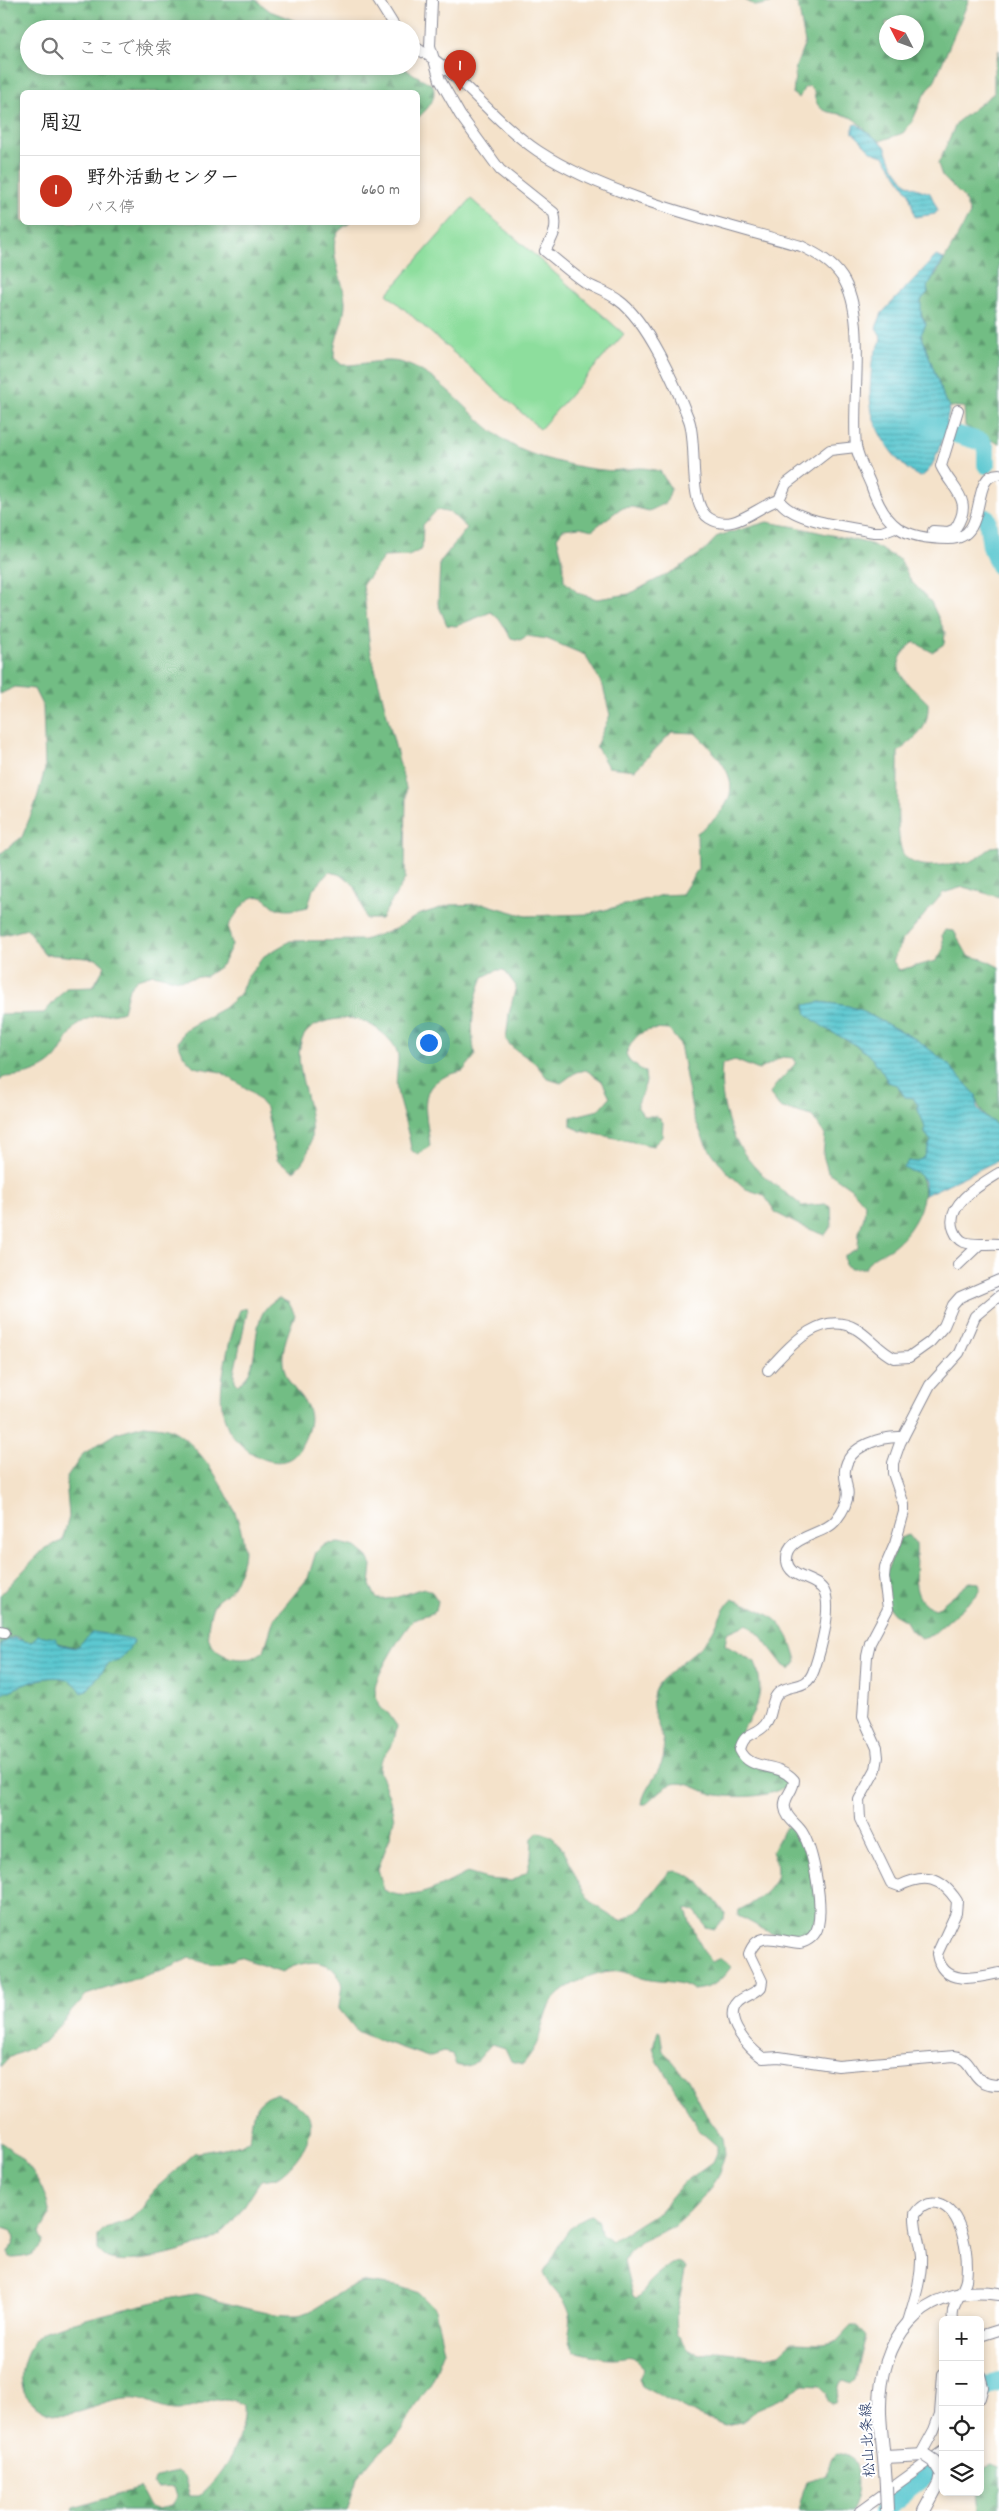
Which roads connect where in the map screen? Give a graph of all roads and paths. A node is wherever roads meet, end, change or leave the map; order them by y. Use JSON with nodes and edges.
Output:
{"nodes":[{"id":1,"x":378,"y":0,"type":"edge"},
{"id":2,"x":432,"y":1,"type":"edge"},
{"id":3,"x":390,"y":20,"type":"edge"},
{"id":4,"x":420,"y":50,"type":"edge"},
{"id":5,"x":434,"y":60,"type":"junction"},
{"id":6,"x":958,"y":410,"type":"dead end"},
{"id":7,"x":856,"y":447,"type":"junction"},
{"id":8,"x":999,"y":474,"type":"edge"},
{"id":9,"x":779,"y":500,"type":"junction"},
{"id":10,"x":896,"y":527,"type":"junction"},
{"id":11,"x":919,"y":536,"type":"junction"},
{"id":12,"x":999,"y":1174,"type":"edge"},
{"id":13,"x":980,"y":1244,"type":"junction"},
{"id":14,"x":999,"y":1244,"type":"edge"},
{"id":15,"x":958,"y":1265,"type":"dead end"},
{"id":16,"x":999,"y":1280,"type":"edge"},
{"id":17,"x":999,"y":1296,"type":"edge"},
{"id":18,"x":768,"y":1370,"type":"dead end"},
{"id":19,"x":903,"y":1437,"type":"junction"},
{"id":20,"x":999,"y":1973,"type":"edge"},
{"id":21,"x":999,"y":2085,"type":"edge"},
{"id":22,"x":960,"y":2293,"type":"junction"},
{"id":23,"x":999,"y":2294,"type":"edge"},
{"id":24,"x":953,"y":2316,"type":"edge"},
{"id":25,"x":908,"y":2322,"type":"junction"},
{"id":26,"x":999,"y":2330,"type":"edge"},
{"id":27,"x":984,"y":2335,"type":"edge"},
{"id":28,"x":941,"y":2406,"type":"edge"},
{"id":29,"x":923,"y":2454,"type":"junction"},
{"id":30,"x":939,"y":2454,"type":"edge"},
{"id":31,"x":885,"y":2457,"type":"junction"},
{"id":32,"x":939,"y":2475,"type":"edge"},
{"id":33,"x":939,"y":2484,"type":"edge"},
{"id":34,"x":860,"y":2511,"type":"edge"},
{"id":35,"x":887,"y":2511,"type":"edge"},
{"id":36,"x":924,"y":2511,"type":"edge"}],
"edges":[{"from":1,"to":3,"type":"street"},
{"from":2,"to":5,"type":"street"},
{"from":4,"to":5,"type":"street"},
{"from":5,"to":7,"type":"street"},
{"from":5,"to":9,"type":"street"},
{"from":6,"to":11,"type":"street"},
{"from":7,"to":9,"type":"street"},
{"from":7,"to":10,"type":"street"},
{"from":8,"to":11,"type":"street"},
{"from":9,"to":10,"type":"street"},
{"from":10,"to":11,"type":"street"},
{"from":12,"to":13,"type":"street"},
{"from":13,"to":14,"type":"street"},
{"from":13,"to":15,"type":"street"},
{"from":16,"to":18,"type":"street"},
{"from":17,"to":19,"type":"street"},
{"from":19,"to":20,"type":"street"},
{"from":19,"to":21,"type":"street"},
{"from":22,"to":23,"type":"main road","name":"松山北条線"},
{"from":22,"to":24,"type":"street"},
{"from":22,"to":25,"type":"main road","name":"松山北条線"},
{"from":22,"to":25,"type":"street"},
{"from":25,"to":31,"type":"main road","name":"松山北条線"},
{"from":26,"to":27,"type":"street"},
{"from":28,"to":29,"type":"street"},
{"from":29,"to":31,"type":"main road"},
{"from":29,"to":32,"type":"main road","bridge":true},
{"from":30,"to":34,"type":"street"},
{"from":31,"to":35,"type":"main road","name":"松山北条線","bridge":true},
{"from":33,"to":36,"type":"main road"}]}
